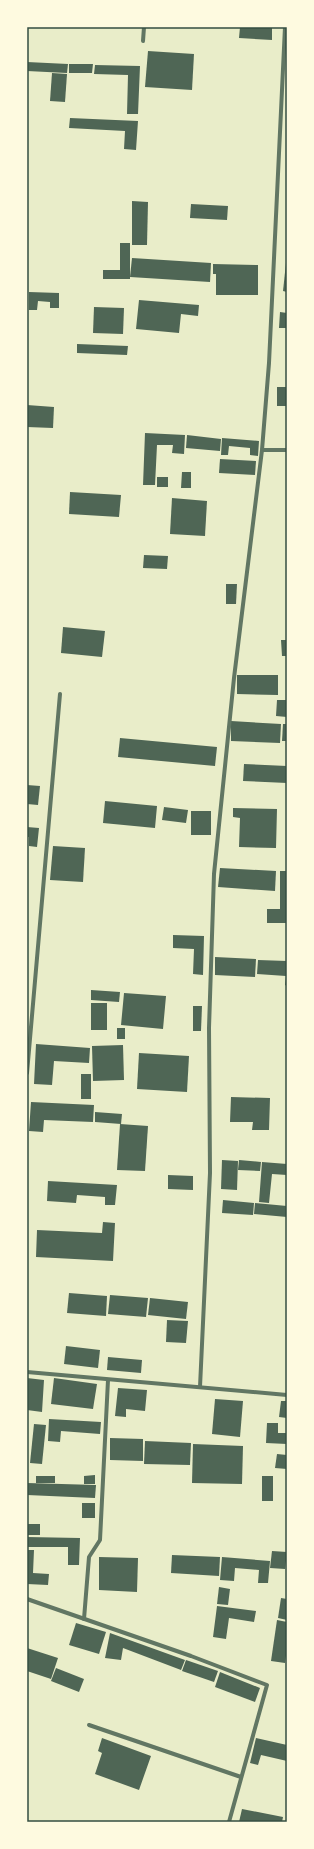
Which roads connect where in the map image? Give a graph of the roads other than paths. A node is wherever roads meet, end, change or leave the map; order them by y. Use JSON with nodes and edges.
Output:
{"nodes":[{"id":1,"x":144,"y":27,"type":"edge"},
{"id":2,"x":285,"y":27,"type":"edge"},
{"id":3,"x":144,"y":41,"type":"dead end"},
{"id":4,"x":262,"y":450,"type":"junction"},
{"id":5,"x":287,"y":450,"type":"edge"},
{"id":6,"x":60,"y":694,"type":"dead end"},
{"id":7,"x":27,"y":1073,"type":"edge"},
{"id":8,"x":27,"y":1372,"type":"edge"},
{"id":9,"x":108,"y":1380,"type":"junction"},
{"id":10,"x":200,"y":1387,"type":"junction"},
{"id":11,"x":287,"y":1395,"type":"edge"},
{"id":12,"x":27,"y":1599,"type":"edge"},
{"id":13,"x":84,"y":1619,"type":"junction"},
{"id":14,"x":89,"y":1725,"type":"dead end"},
{"id":15,"x":241,"y":1777,"type":"junction"},
{"id":16,"x":229,"y":1822,"type":"edge"}],
"edges":[{"from":1,"to":3,"type":"street"},
{"from":2,"to":4,"type":"street"},
{"from":4,"to":5,"type":"street"},
{"from":4,"to":10,"type":"street"},
{"from":6,"to":7,"type":"street"},
{"from":8,"to":9,"type":"street"},
{"from":9,"to":10,"type":"street"},
{"from":9,"to":13,"type":"street"},
{"from":10,"to":11,"type":"street"},
{"from":12,"to":13,"type":"street"},
{"from":13,"to":15,"type":"street"},
{"from":14,"to":15,"type":"street"},
{"from":15,"to":16,"type":"street"}]}
